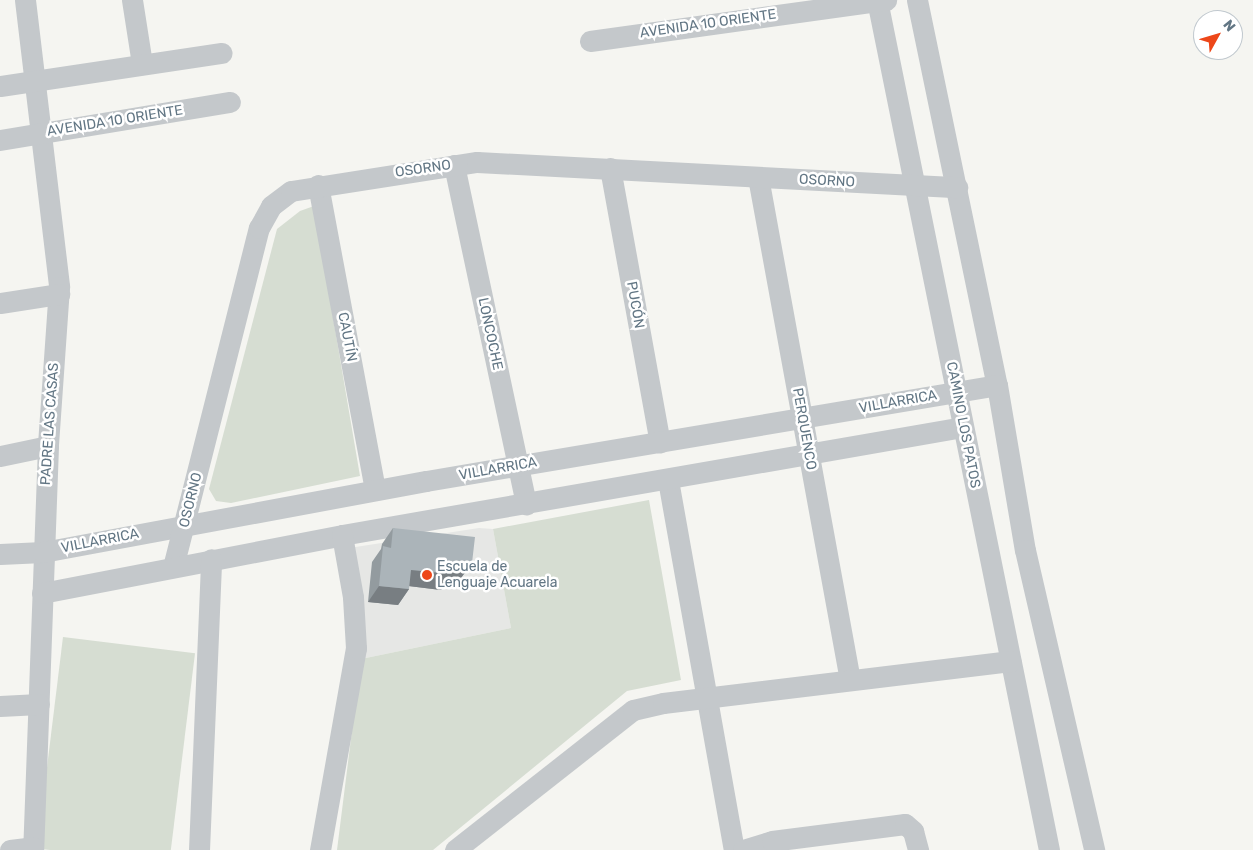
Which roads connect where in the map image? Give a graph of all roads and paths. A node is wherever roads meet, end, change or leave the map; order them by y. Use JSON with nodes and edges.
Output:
{"nodes":[{"id":1,"x":25,"y":0,"type":"edge"},
{"id":2,"x":132,"y":0,"type":"edge"},
{"id":3,"x":880,"y":0,"type":"edge"},
{"id":4,"x":917,"y":0,"type":"edge"},
{"id":5,"x":590,"y":41,"type":"dead end"},
{"id":6,"x":222,"y":53,"type":"dead end"},
{"id":7,"x":142,"y":64,"type":"junction"},
{"id":8,"x":35,"y":81,"type":"junction"},
{"id":9,"x":0,"y":86,"type":"edge"},
{"id":10,"x":230,"y":102,"type":"dead end"},
{"id":11,"x":42,"y":133,"type":"junction"},
{"id":12,"x":0,"y":140,"type":"edge"},
{"id":13,"x":454,"y":165,"type":"junction"},
{"id":14,"x":610,"y":168,"type":"junction"},
{"id":15,"x":758,"y":177,"type":"junction"},
{"id":16,"x":318,"y":184,"type":"junction"},
{"id":17,"x":914,"y":186,"type":"junction"},
{"id":18,"x":956,"y":187,"type":"junction"},
{"id":19,"x":59,"y":294,"type":"junction"},
{"id":20,"x":0,"y":303,"type":"edge"},
{"id":21,"x":997,"y":385,"type":"junction"},
{"id":22,"x":956,"y":392,"type":"junction"},
{"id":23,"x":802,"y":418,"type":"junction"},
{"id":24,"x":963,"y":427,"type":"junction"},
{"id":25,"x":660,"y":442,"type":"junction"},
{"id":26,"x":48,"y":446,"type":"junction"},
{"id":27,"x":809,"y":455,"type":"junction"},
{"id":28,"x":0,"y":456,"type":"edge"},
{"id":29,"x":519,"y":466,"type":"junction"},
{"id":30,"x":668,"y":480,"type":"junction"},
{"id":31,"x":375,"y":490,"type":"junction"},
{"id":32,"x":526,"y":504,"type":"junction"},
{"id":33,"x":185,"y":525,"type":"junction"},
{"id":34,"x":342,"y":535,"type":"junction"},
{"id":35,"x":43,"y":552,"type":"junction"},
{"id":36,"x":0,"y":554,"type":"edge"},
{"id":37,"x":211,"y":559,"type":"junction"},
{"id":38,"x":172,"y":567,"type":"junction"},
{"id":39,"x":42,"y":592,"type":"junction"},
{"id":40,"x":1010,"y":661,"type":"junction"},
{"id":41,"x":850,"y":680,"type":"junction"},
{"id":42,"x":708,"y":697,"type":"junction"},
{"id":43,"x":39,"y":704,"type":"junction"},
{"id":44,"x":0,"y":706,"type":"edge"},
{"id":45,"x":33,"y":849,"type":"edge"},
{"id":46,"x":10,"y":850,"type":"edge"},
{"id":47,"x":199,"y":850,"type":"edge"},
{"id":48,"x":320,"y":850,"type":"edge"},
{"id":49,"x":455,"y":850,"type":"edge"},
{"id":50,"x":734,"y":850,"type":"edge"},
{"id":51,"x":743,"y":850,"type":"edge"},
{"id":52,"x":918,"y":850,"type":"edge"},
{"id":53,"x":1049,"y":850,"type":"edge"},
{"id":54,"x":1094,"y":850,"type":"edge"}],
"edges":[{"from":1,"to":8,"type":"street","name":"PADRE LAS CASAS"},
{"from":2,"to":7,"type":"street"},
{"from":3,"to":5,"type":"street","name":"AVENIDA 10 ORIENTE"},
{"from":3,"to":17,"type":"street","name":"CAMINO LOS PATOS"},
{"from":4,"to":18,"type":"street"},
{"from":6,"to":7,"type":"street"},
{"from":7,"to":8,"type":"street"},
{"from":8,"to":9,"type":"street"},
{"from":8,"to":11,"type":"street","name":"PADRE LAS CASAS"},
{"from":10,"to":11,"type":"street","name":"AVENIDA 10 ORIENTE"},
{"from":11,"to":12,"type":"street","name":"AVENIDA 10 ORIENTE"},
{"from":11,"to":19,"type":"street","name":"PADRE LAS CASAS"},
{"from":13,"to":14,"type":"street","name":"OSORNO"},
{"from":13,"to":16,"type":"street","name":"OSORNO"},
{"from":13,"to":29,"type":"street","name":"LONCOCHE"},
{"from":14,"to":15,"type":"street","name":"OSORNO"},
{"from":14,"to":25,"type":"street","name":"PUCÓN"},
{"from":15,"to":17,"type":"street","name":"OSORNO"},
{"from":15,"to":23,"type":"street","name":"PERQUENCO"},
{"from":16,"to":31,"type":"street","name":"CAUTÍN"},
{"from":16,"to":33,"type":"street","name":"OSORNO"},
{"from":17,"to":18,"type":"street","name":"OSORNO"},
{"from":17,"to":22,"type":"street","name":"CAMINO LOS PATOS"},
{"from":18,"to":21,"type":"street"},
{"from":19,"to":20,"type":"street"},
{"from":19,"to":26,"type":"street","name":"PADRE LAS CASAS"},
{"from":21,"to":22,"type":"street","name":"VILLARRICA"},
{"from":21,"to":54,"type":"street"},
{"from":22,"to":23,"type":"street","name":"VILLARRICA"},
{"from":22,"to":24,"type":"street","name":"CAMINO LOS PATOS"},
{"from":23,"to":25,"type":"street","name":"VILLARRICA"},
{"from":23,"to":27,"type":"street","name":"PERQUENCO"},
{"from":24,"to":27,"type":"street"},
{"from":24,"to":40,"type":"street","name":"CAMINO LOS PATOS"},
{"from":25,"to":29,"type":"street","name":"VILLARRICA"},
{"from":26,"to":28,"type":"street"},
{"from":26,"to":35,"type":"street","name":"PADRE LAS CASAS"},
{"from":27,"to":30,"type":"street"},
{"from":27,"to":41,"type":"street","name":"PERQUENCO"},
{"from":29,"to":31,"type":"street","name":"VILLARRICA"},
{"from":29,"to":32,"type":"street","name":"LONCOCHE"},
{"from":30,"to":32,"type":"street"},
{"from":30,"to":42,"type":"street"},
{"from":31,"to":33,"type":"street","name":"VILLARRICA"},
{"from":32,"to":34,"type":"street"},
{"from":33,"to":35,"type":"street","name":"VILLARRICA"},
{"from":33,"to":38,"type":"street","name":"OSORNO"},
{"from":34,"to":37,"type":"street"},
{"from":34,"to":48,"type":"street"},
{"from":35,"to":36,"type":"street","name":"VILLARRICA"},
{"from":35,"to":39,"type":"street","name":"PADRE LAS CASAS"},
{"from":37,"to":38,"type":"street"},
{"from":37,"to":47,"type":"street"},
{"from":38,"to":39,"type":"street"},
{"from":39,"to":43,"type":"street","name":"PADRE LAS CASAS"},
{"from":40,"to":41,"type":"street"},
{"from":40,"to":53,"type":"street","name":"CAMINO LOS PATOS"},
{"from":41,"to":42,"type":"street"},
{"from":42,"to":49,"type":"street"},
{"from":42,"to":50,"type":"street"},
{"from":43,"to":44,"type":"street"},
{"from":43,"to":45,"type":"street","name":"PADRE LAS CASAS"},
{"from":45,"to":46,"type":"street"},
{"from":51,"to":52,"type":"street"}]}
